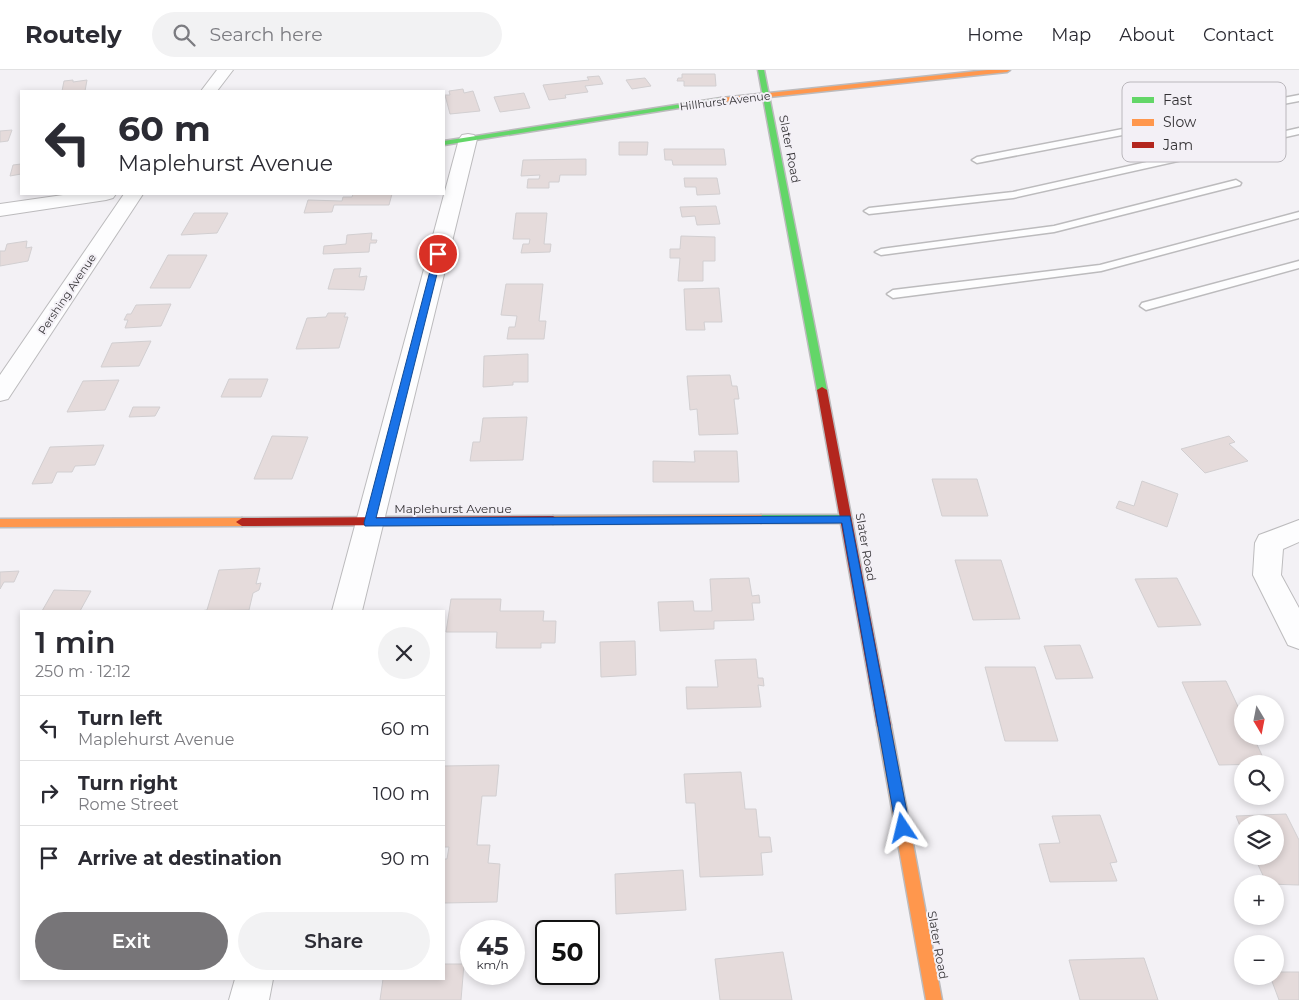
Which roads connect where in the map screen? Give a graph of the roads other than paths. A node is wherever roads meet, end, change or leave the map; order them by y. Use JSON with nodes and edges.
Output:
{"nodes":[{"id":1,"x":225,"y":70,"type":"edge"},
{"id":2,"x":761,"y":70,"type":"edge"},
{"id":3,"x":1007,"y":70,"type":"edge"},
{"id":4,"x":210,"y":90,"type":"edge"},
{"id":5,"x":766,"y":96,"type":"junction"},
{"id":6,"x":1299,"y":98,"type":"edge"},
{"id":7,"x":1286,"y":101,"type":"edge"},
{"id":8,"x":1299,"y":131,"type":"edge"},
{"id":9,"x":1122,"y":132,"type":"edge"},
{"id":10,"x":1286,"y":134,"type":"edge"},
{"id":11,"x":468,"y":139,"type":"junction"},
{"id":12,"x":445,"y":143,"type":"edge"},
{"id":13,"x":977,"y":160,"type":"dead end"},
{"id":14,"x":1160,"y":162,"type":"edge"},
{"id":15,"x":1236,"y":183,"type":"dead end"},
{"id":16,"x":99,"y":195,"type":"edge"},
{"id":17,"x":132,"y":195,"type":"edge"},
{"id":18,"x":0,"y":210,"type":"edge"},
{"id":19,"x":869,"y":211,"type":"dead end"},
{"id":20,"x":1299,"y":215,"type":"edge"},
{"id":21,"x":881,"y":252,"type":"dead end"},
{"id":22,"x":1299,"y":264,"type":"edge"},
{"id":23,"x":894,"y":294,"type":"dead end"},
{"id":24,"x":1146,"y":306,"type":"dead end"},
{"id":25,"x":0,"y":393,"type":"edge"},
{"id":26,"x":846,"y":518,"type":"junction"},
{"id":27,"x":0,"y":523,"type":"edge"},
{"id":28,"x":369,"y":523,"type":"junction"},
{"id":29,"x":1299,"y":530,"type":"edge"},
{"id":30,"x":347,"y":610,"type":"edge"},
{"id":31,"x":1299,"y":636,"type":"edge"},
{"id":32,"x":254,"y":980,"type":"edge"},
{"id":33,"x":249,"y":1000,"type":"edge"},
{"id":34,"x":934,"y":1000,"type":"edge"}],
"edges":[{"from":1,"to":4,"type":"street"},
{"from":2,"to":5,"type":"street","name":"Slater Road"},
{"from":3,"to":5,"type":"street","name":"Hillhurst Avenue"},
{"from":5,"to":11,"type":"street","name":"Hillhurst Avenue"},
{"from":5,"to":26,"type":"street","name":"Slater Road"},
{"from":6,"to":7,"type":"lane"},
{"from":8,"to":10,"type":"lane"},
{"from":9,"to":13,"type":"lane"},
{"from":11,"to":12,"type":"street","name":"Hillhurst Avenue"},
{"from":11,"to":28,"type":"street"},
{"from":14,"to":19,"type":"lane"},
{"from":15,"to":21,"type":"lane"},
{"from":16,"to":18,"type":"street"},
{"from":17,"to":25,"type":"street","name":"Pershing Avenue"},
{"from":20,"to":23,"type":"lane"},
{"from":22,"to":24,"type":"lane"},
{"from":26,"to":28,"type":"street","name":"Maplehurst Avenue"},
{"from":26,"to":34,"type":"street","name":"Slater Road"},
{"from":27,"to":28,"type":"street","name":"Maplehurst Avenue"},
{"from":28,"to":30,"type":"street"},
{"from":29,"to":31,"type":"street"},
{"from":32,"to":33,"type":"street"}]}
